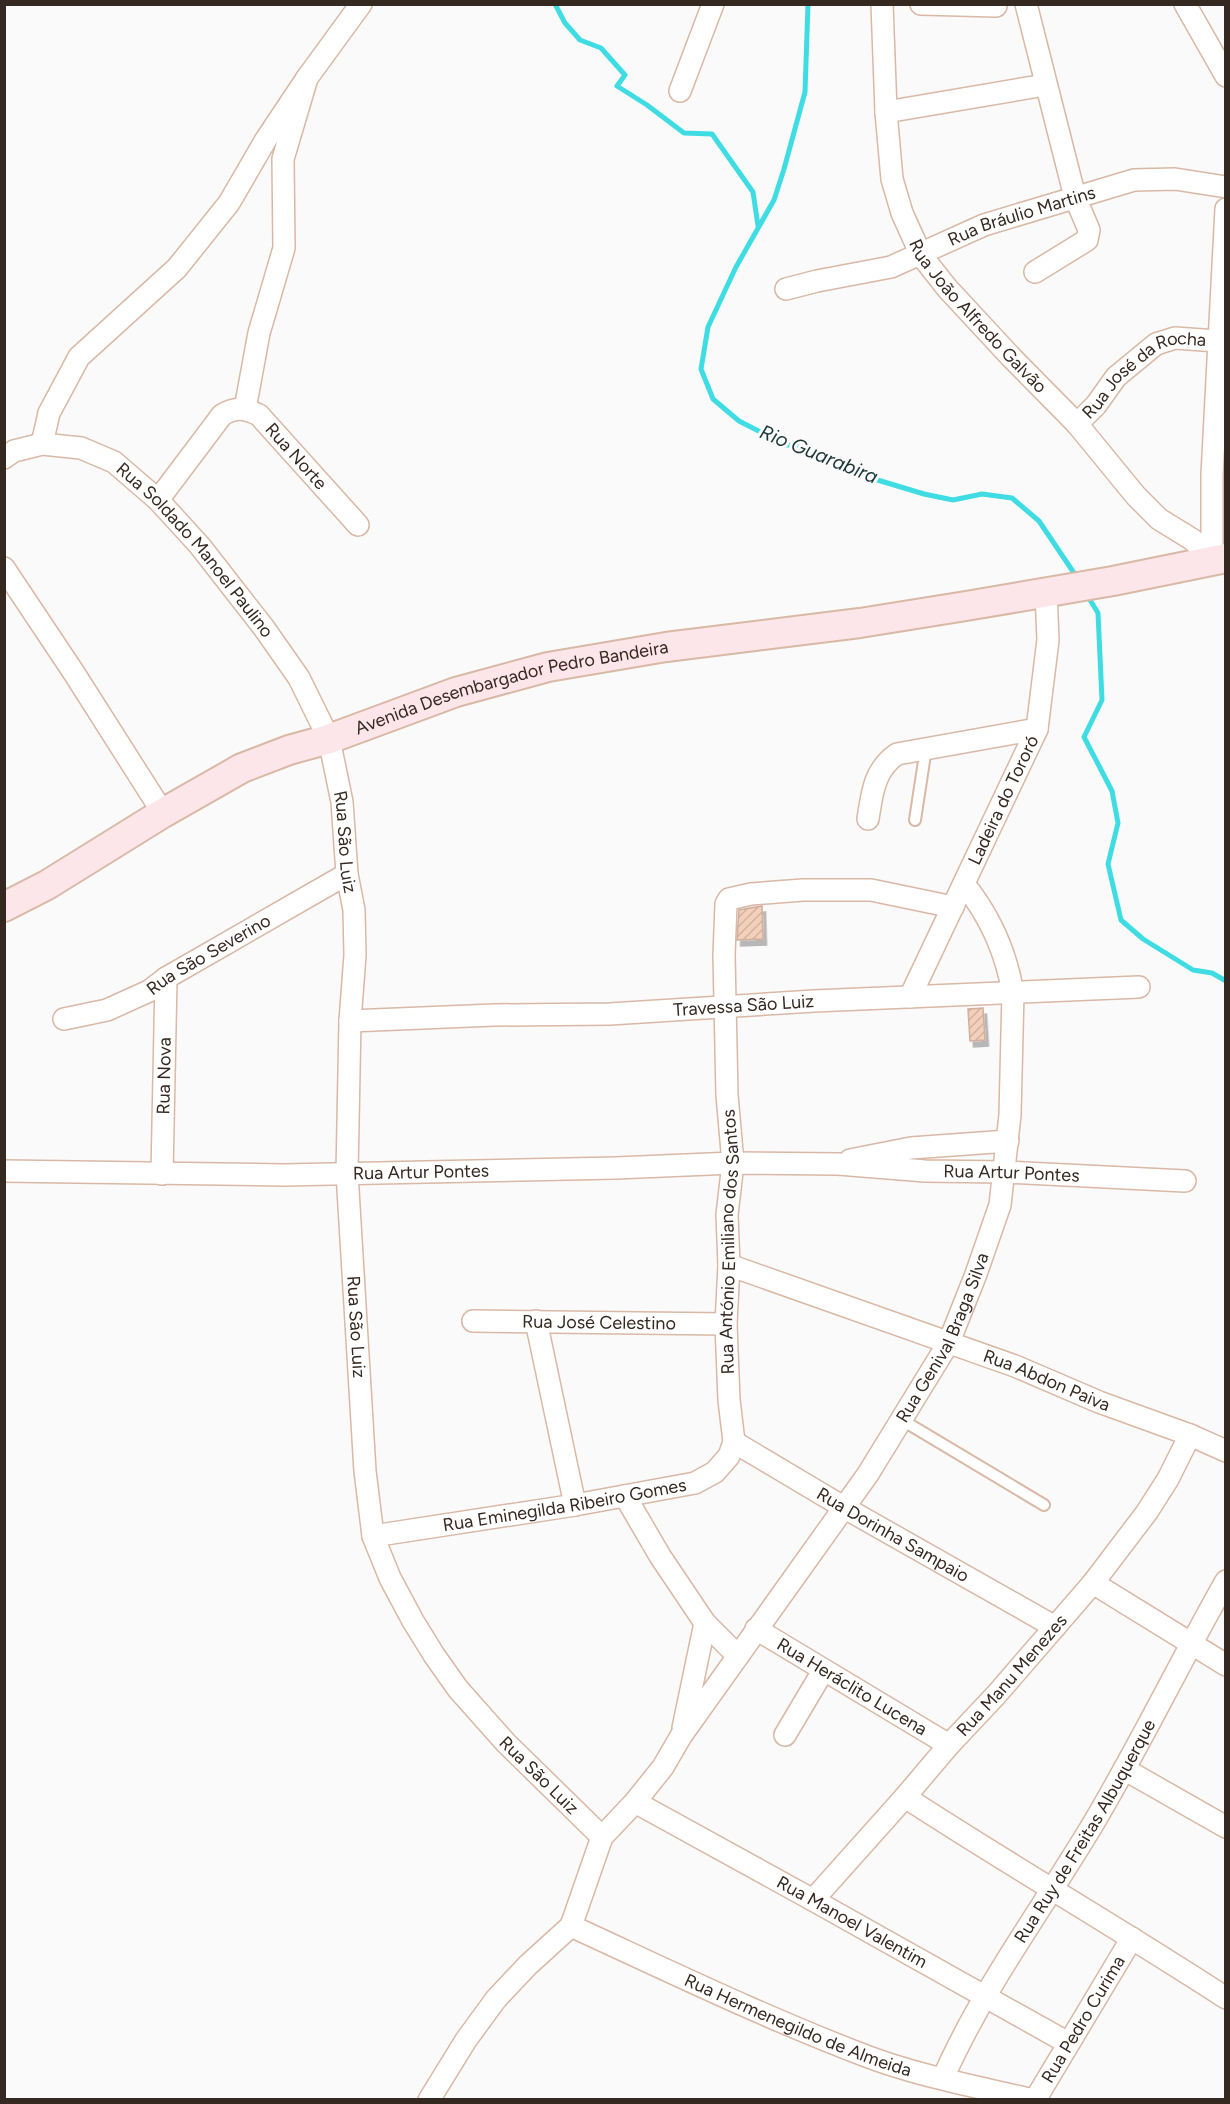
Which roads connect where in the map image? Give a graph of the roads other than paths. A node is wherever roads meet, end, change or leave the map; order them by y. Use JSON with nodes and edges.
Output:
{"nodes":[{"id":1,"x":361,"y":4,"type":"edge"},
{"id":2,"x":713,"y":4,"type":"edge"},
{"id":3,"x":882,"y":4,"type":"edge"},
{"id":4,"x":921,"y":4,"type":"edge"},
{"id":5,"x":1026,"y":4,"type":"edge"},
{"id":6,"x":1185,"y":4,"type":"edge"},
{"id":7,"x":996,"y":6,"type":"edge"},
{"id":8,"x":1226,"y":76,"type":"edge"},
{"id":9,"x":307,"y":78,"type":"junction"},
{"id":10,"x":1045,"y":85,"type":"junction"},
{"id":11,"x":680,"y":91,"type":"dead end"},
{"id":12,"x":886,"y":112,"type":"junction"},
{"id":13,"x":1226,"y":187,"type":"edge"},
{"id":14,"x":1075,"y":197,"type":"junction"},
{"id":15,"x":1226,"y":209,"type":"edge"},
{"id":16,"x":921,"y":255,"type":"junction"},
{"id":17,"x":1035,"y":272,"type":"dead end"},
{"id":18,"x":786,"y":289,"type":"dead end"},
{"id":19,"x":1217,"y":341,"type":"junction"},
{"id":20,"x":1221,"y":373,"type":"edge"},
{"id":21,"x":245,"y":408,"type":"junction"},
{"id":22,"x":1077,"y":424,"type":"junction"},
{"id":23,"x":42,"y":444,"type":"junction"},
{"id":24,"x":4,"y":458,"type":"edge"},
{"id":25,"x":158,"y":500,"type":"junction"},
{"id":26,"x":358,"y":525,"type":"dead end"},
{"id":27,"x":1219,"y":559,"type":"edge"},
{"id":28,"x":4,"y":568,"type":"edge"},
{"id":29,"x":1052,"y":591,"type":"junction"},
{"id":30,"x":1037,"y":729,"type":"junction"},
{"id":31,"x":329,"y":739,"type":"junction"},
{"id":32,"x":926,"y":748,"type":"junction"},
{"id":33,"x":163,"y":813,"type":"junction"},
{"id":34,"x":868,"y":819,"type":"dead end"},
{"id":35,"x":915,"y":820,"type":"dead end"},
{"id":36,"x":347,"y":874,"type":"junction"},
{"id":37,"x":964,"y":884,"type":"junction"},
{"id":38,"x":4,"y":907,"type":"edge"},
{"id":39,"x":953,"y":907,"type":"junction"},
{"id":40,"x":166,"y":978,"type":"junction"},
{"id":41,"x":1139,"y":987,"type":"dead end"},
{"id":42,"x":1013,"y":993,"type":"junction"},
{"id":43,"x":910,"y":997,"type":"junction"},
{"id":44,"x":725,"y":1007,"type":"junction"},
{"id":45,"x":64,"y":1018,"type":"dead end"},
{"id":46,"x":350,"y":1021,"type":"junction"},
{"id":47,"x":1008,"y":1141,"type":"junction"},
{"id":48,"x":733,"y":1162,"type":"junction"},
{"id":49,"x":838,"y":1164,"type":"junction"},
{"id":50,"x":4,"y":1171,"type":"edge"},
{"id":51,"x":1004,"y":1172,"type":"junction"},
{"id":52,"x":347,"y":1173,"type":"junction"},
{"id":53,"x":162,"y":1174,"type":"junction"},
{"id":54,"x":1185,"y":1181,"type":"dead end"},
{"id":55,"x":729,"y":1265,"type":"junction"},
{"id":56,"x":473,"y":1321,"type":"dead end"},
{"id":57,"x":537,"y":1321,"type":"junction"},
{"id":58,"x":726,"y":1324,"type":"junction"},
{"id":59,"x":949,"y":1342,"type":"junction"},
{"id":60,"x":902,"y":1420,"type":"junction"},
{"id":61,"x":1190,"y":1436,"type":"junction"},
{"id":62,"x":734,"y":1442,"type":"junction"},
{"id":63,"x":1226,"y":1451,"type":"edge"},
{"id":64,"x":625,"y":1496,"type":"junction"},
{"id":65,"x":575,"y":1505,"type":"junction"},
{"id":66,"x":1044,"y":1505,"type":"dead end"},
{"id":67,"x":845,"y":1508,"type":"junction"},
{"id":68,"x":373,"y":1536,"type":"junction"},
{"id":69,"x":1226,"y":1581,"type":"edge"},
{"id":70,"x":1093,"y":1583,"type":"junction"},
{"id":71,"x":705,"y":1623,"type":"junction"},
{"id":72,"x":1055,"y":1627,"type":"junction"},
{"id":73,"x":756,"y":1629,"type":"junction"},
{"id":74,"x":1192,"y":1644,"type":"junction"},
{"id":75,"x":738,"y":1656,"type":"junction"},
{"id":76,"x":1226,"y":1665,"type":"edge"},
{"id":77,"x":823,"y":1671,"type":"junction"},
{"id":78,"x":785,"y":1735,"type":"dead end"},
{"id":79,"x":681,"y":1736,"type":"junction"},
{"id":80,"x":948,"y":1745,"type":"junction"},
{"id":81,"x":1124,"y":1769,"type":"junction"},
{"id":82,"x":905,"y":1797,"type":"junction"},
{"id":83,"x":635,"y":1802,"type":"junction"},
{"id":84,"x":1226,"y":1827,"type":"edge"},
{"id":85,"x":602,"y":1837,"type":"junction"},
{"id":86,"x":1052,"y":1889,"type":"junction"},
{"id":87,"x":813,"y":1900,"type":"junction"},
{"id":88,"x":571,"y":1926,"type":"junction"},
{"id":89,"x":1131,"y":1938,"type":"junction"},
{"id":90,"x":984,"y":1996,"type":"junction"},
{"id":91,"x":1226,"y":1998,"type":"edge"},
{"id":92,"x":1068,"y":2043,"type":"junction"},
{"id":93,"x":943,"y":2078,"type":"junction"},
{"id":94,"x":429,"y":2100,"type":"edge"},
{"id":95,"x":1034,"y":2100,"type":"edge"}],
"edges":[{"from":1,"to":9,"type":"street"},
{"from":2,"to":11,"type":"street"},
{"from":3,"to":12,"type":"street","name":"Rua João Alfredo Galvão"},
{"from":4,"to":7,"type":"street"},
{"from":5,"to":10,"type":"street"},
{"from":6,"to":8,"type":"street"},
{"from":9,"to":21,"type":"street"},
{"from":9,"to":23,"type":"street"},
{"from":10,"to":12,"type":"street"},
{"from":10,"to":14,"type":"street"},
{"from":12,"to":16,"type":"street","name":"Rua João Alfredo Galvão"},
{"from":13,"to":14,"type":"street","name":"Rua Bráulio Martins"},
{"from":14,"to":16,"type":"street","name":"Rua Bráulio Martins"},
{"from":14,"to":17,"type":"street"},
{"from":15,"to":19,"type":"street"},
{"from":16,"to":18,"type":"street","name":"Rua Bráulio Martins"},
{"from":16,"to":22,"type":"street","name":"Rua João Alfredo Galvão"},
{"from":19,"to":20,"type":"street"},
{"from":19,"to":22,"type":"street","name":"Rua José da Rocha"},
{"from":20,"to":27,"type":"street"},
{"from":21,"to":25,"type":"street"},
{"from":21,"to":26,"type":"street","name":"Rua Norte"},
{"from":22,"to":27,"type":"street","name":"Rua João Alfredo Galvão"},
{"from":23,"to":24,"type":"street","name":"Rua Soldado Manoel Paulino"},
{"from":23,"to":25,"type":"street","name":"Rua Soldado Manoel Paulino"},
{"from":25,"to":31,"type":"street","name":"Rua Soldado Manoel Paulino"},
{"from":27,"to":29,"type":"main road","name":"Avenida Desembargador Pedro Bandeira"},
{"from":28,"to":33,"type":"street"},
{"from":29,"to":30,"type":"street","name":"Ladeira do Tororó"},
{"from":29,"to":31,"type":"main road","name":"Avenida Desembargador Pedro Bandeira"},
{"from":30,"to":32,"type":"street"},
{"from":30,"to":37,"type":"street","name":"Ladeira do Tororó"},
{"from":31,"to":33,"type":"main road","name":"Avenida Desembargador Pedro Bandeira"},
{"from":31,"to":36,"type":"street","name":"Rua São Luiz"},
{"from":32,"to":34,"type":"street"},
{"from":32,"to":35,"type":"lane"},
{"from":33,"to":38,"type":"main road","name":"Avenida Desembargador Pedro Bandeira"},
{"from":36,"to":40,"type":"street","name":"Rua São Severino"},
{"from":36,"to":46,"type":"street","name":"Rua São Luiz"},
{"from":37,"to":39,"type":"street","name":"Ladeira do Tororó"},
{"from":37,"to":42,"type":"street","name":"Rua Genival Braga Silva"},
{"from":39,"to":43,"type":"street","name":"Ladeira do Tororó"},
{"from":39,"to":44,"type":"street","name":"Rua António Emiliano dos Santos"},
{"from":40,"to":45,"type":"street","name":"Rua São Severino"},
{"from":40,"to":53,"type":"street","name":"Rua Nova"},
{"from":41,"to":42,"type":"street","name":"Travessa São Luiz"},
{"from":42,"to":43,"type":"street","name":"Travessa São Luiz"},
{"from":42,"to":47,"type":"street","name":"Rua Genival Braga Silva"},
{"from":43,"to":44,"type":"street","name":"Travessa São Luiz"},
{"from":44,"to":46,"type":"street","name":"Travessa São Luiz"},
{"from":44,"to":48,"type":"street","name":"Rua António Emiliano dos Santos"},
{"from":46,"to":52,"type":"street","name":"Rua São Luiz"},
{"from":47,"to":49,"type":"street","name":"Rua Artur Pontes"},
{"from":47,"to":51,"type":"street","name":"Rua Genival Braga Silva"},
{"from":48,"to":49,"type":"street","name":"Rua Artur Pontes"},
{"from":48,"to":52,"type":"street","name":"Rua Artur Pontes"},
{"from":48,"to":55,"type":"street","name":"Rua António Emiliano dos Santos"},
{"from":49,"to":51,"type":"street","name":"Rua Artur Pontes"},
{"from":50,"to":53,"type":"street","name":"Rua Artur Pontes"},
{"from":51,"to":54,"type":"street","name":"Rua Artur Pontes"},
{"from":51,"to":59,"type":"street","name":"Rua Genival Braga Silva"},
{"from":52,"to":53,"type":"street","name":"Rua Artur Pontes"},
{"from":52,"to":68,"type":"street","name":"Rua São Luiz"},
{"from":55,"to":58,"type":"street","name":"Rua António Emiliano dos Santos"},
{"from":55,"to":59,"type":"street","name":"Rua Abdon Paiva"},
{"from":56,"to":57,"type":"street","name":"Rua José Celestino"},
{"from":57,"to":58,"type":"street","name":"Rua José Celestino"},
{"from":57,"to":65,"type":"street"},
{"from":58,"to":62,"type":"street","name":"Rua António Emiliano dos Santos"},
{"from":59,"to":60,"type":"street","name":"Rua Genival Braga Silva"},
{"from":59,"to":61,"type":"street","name":"Rua Abdon Paiva"},
{"from":60,"to":66,"type":"lane"},
{"from":60,"to":67,"type":"street","name":"Rua Genival Braga Silva"},
{"from":61,"to":63,"type":"street","name":"Rua Abdon Paiva"},
{"from":61,"to":70,"type":"street","name":"Rua Manu Menezes"},
{"from":62,"to":64,"type":"street","name":"Rua Eminegilda Ribeiro Gomes"},
{"from":62,"to":67,"type":"street","name":"Rua Dorinha Sampaio"},
{"from":64,"to":65,"type":"street","name":"Rua Eminegilda Ribeiro Gomes"},
{"from":64,"to":71,"type":"street"},
{"from":65,"to":68,"type":"street","name":"Rua Eminegilda Ribeiro Gomes"},
{"from":67,"to":72,"type":"street","name":"Rua Dorinha Sampaio"},
{"from":67,"to":73,"type":"street","name":"Rua Genival Braga Silva"},
{"from":68,"to":85,"type":"street","name":"Rua São Luiz"},
{"from":69,"to":74,"type":"street","name":"Rua Ruy de Freitas Albuquerque"},
{"from":70,"to":72,"type":"street","name":"Rua Manu Menezes"},
{"from":70,"to":74,"type":"street"},
{"from":71,"to":75,"type":"street"},
{"from":71,"to":79,"type":"street","name":"Rua Genival Braga Silva"},
{"from":72,"to":80,"type":"street","name":"Rua Manu Menezes"},
{"from":73,"to":75,"type":"street","name":"Rua Genival Braga Silva"},
{"from":73,"to":77,"type":"street","name":"Rua Heráclito Lucena"},
{"from":74,"to":76,"type":"street"},
{"from":74,"to":81,"type":"street","name":"Rua Ruy de Freitas Albuquerque"},
{"from":75,"to":79,"type":"street","name":"Rua Genival Braga Silva"},
{"from":77,"to":78,"type":"street"},
{"from":77,"to":80,"type":"street","name":"Rua Heráclito Lucena"},
{"from":79,"to":83,"type":"street","name":"Rua Genival Braga Silva"},
{"from":80,"to":82,"type":"street","name":"Rua Manu Menezes"},
{"from":81,"to":84,"type":"street"},
{"from":81,"to":86,"type":"street","name":"Rua Ruy de Freitas Albuquerque"},
{"from":82,"to":86,"type":"street"},
{"from":82,"to":87,"type":"street","name":"Rua Manu Menezes"},
{"from":83,"to":85,"type":"street","name":"Rua Genival Braga Silva"},
{"from":83,"to":87,"type":"street","name":"Rua Manoel Valentim"},
{"from":85,"to":88,"type":"street","name":"Rua Genival Braga Silva"},
{"from":86,"to":89,"type":"street"},
{"from":86,"to":90,"type":"street","name":"Rua Ruy de Freitas Albuquerque"},
{"from":87,"to":90,"type":"street","name":"Rua Manoel Valentim"},
{"from":88,"to":93,"type":"street","name":"Rua Hermenegildo de Almeida"},
{"from":88,"to":94,"type":"street"},
{"from":89,"to":91,"type":"street"},
{"from":89,"to":92,"type":"street","name":"Rua Pedro Curima"},
{"from":90,"to":92,"type":"street","name":"Rua Manoel Valentim"},
{"from":90,"to":93,"type":"street","name":"Rua Ruy de Freitas Albuquerque"},
{"from":92,"to":95,"type":"street","name":"Rua Pedro Curima"},
{"from":93,"to":95,"type":"street","name":"Rua Hermenegildo de Almeida"}]}
